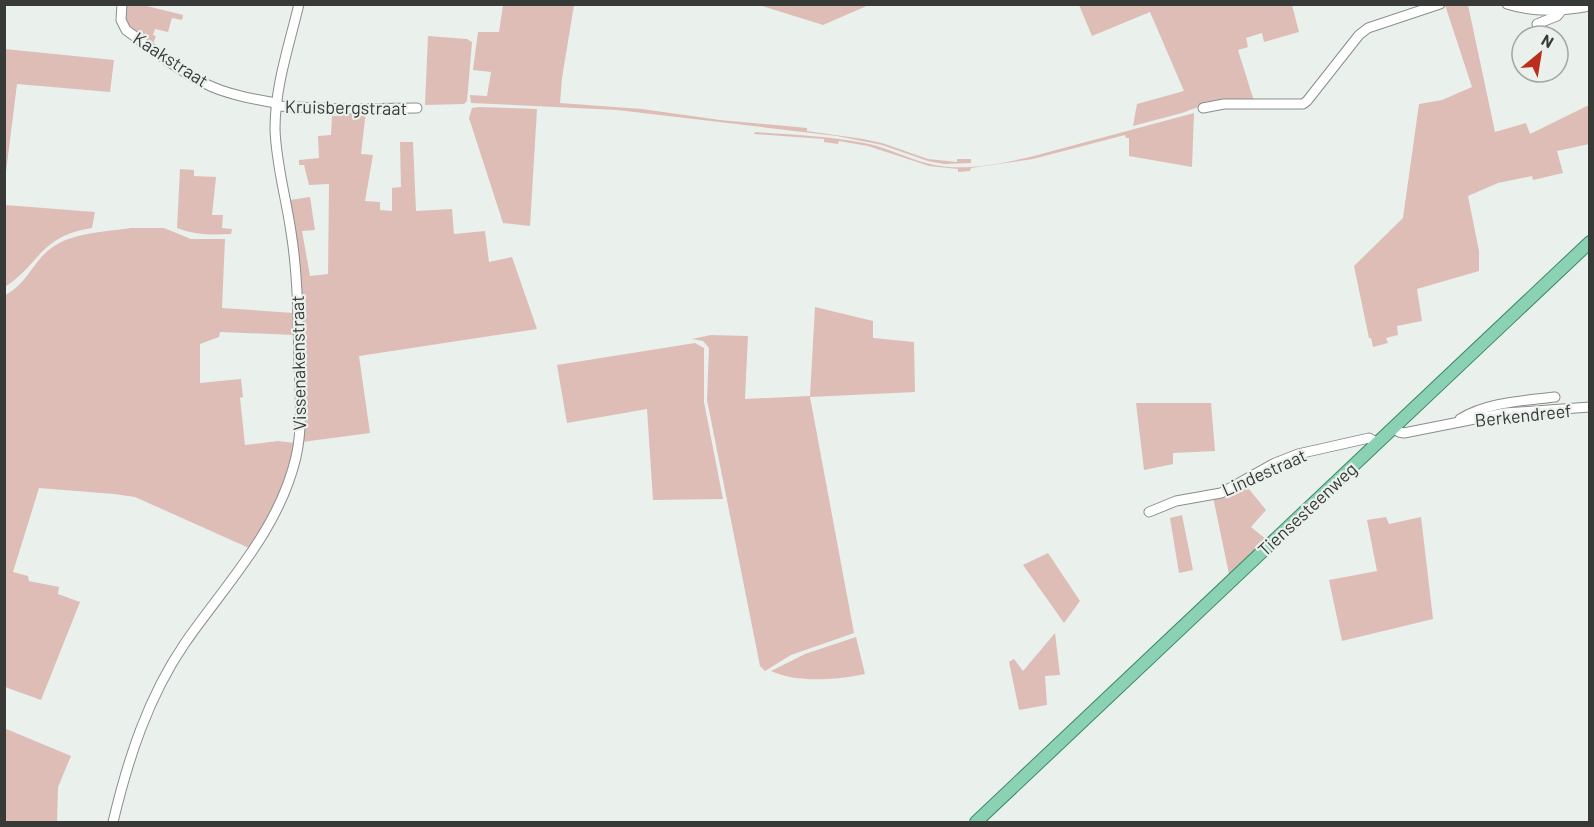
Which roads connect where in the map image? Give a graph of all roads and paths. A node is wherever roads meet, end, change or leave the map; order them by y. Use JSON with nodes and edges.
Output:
{"nodes":[{"id":1,"x":122,"y":4,"type":"edge"},
{"id":2,"x":299,"y":4,"type":"edge"},
{"id":3,"x":1440,"y":4,"type":"edge"},
{"id":4,"x":1507,"y":4,"type":"edge"},
{"id":5,"x":1590,"y":6,"type":"edge"},
{"id":6,"x":1562,"y":10,"type":"junction"},
{"id":7,"x":1537,"y":24,"type":"dead end"},
{"id":8,"x":276,"y":104,"type":"junction"},
{"id":9,"x":417,"y":108,"type":"dead end"},
{"id":10,"x":1203,"y":108,"type":"dead end"},
{"id":11,"x":1590,"y":242,"type":"edge"},
{"id":12,"x":1555,"y":397,"type":"dead end"},
{"id":13,"x":1590,"y":407,"type":"edge"},
{"id":14,"x":1456,"y":422,"type":"junction"},
{"id":15,"x":1394,"y":427,"type":"junction"},
{"id":16,"x":1378,"y":443,"type":"junction"},
{"id":17,"x":1149,"y":512,"type":"dead end"},
{"id":18,"x":113,"y":822,"type":"edge"},
{"id":19,"x":976,"y":822,"type":"edge"}],
"edges":[{"from":1,"to":8,"type":"street","name":"Kaakstraat"},
{"from":2,"to":8,"type":"street","name":"Vissenakenstraat"},
{"from":3,"to":10,"type":"street"},
{"from":4,"to":6,"type":"street"},
{"from":5,"to":6,"type":"street"},
{"from":6,"to":7,"type":"street"},
{"from":8,"to":9,"type":"street","name":"Kruisbergstraat"},
{"from":8,"to":18,"type":"street","name":"Vissenakenstraat"},
{"from":11,"to":15,"type":"main road","name":"Tiensesteenweg"},
{"from":12,"to":14,"type":"street","name":"Berkendreef"},
{"from":13,"to":14,"type":"street","name":"Berkendreef"},
{"from":14,"to":15,"type":"street","name":"Berkendreef"},
{"from":15,"to":16,"type":"main road","name":"Tiensesteenweg"},
{"from":16,"to":17,"type":"street","name":"Lindestraat"},
{"from":16,"to":19,"type":"main road","name":"Tiensesteenweg"}]}
